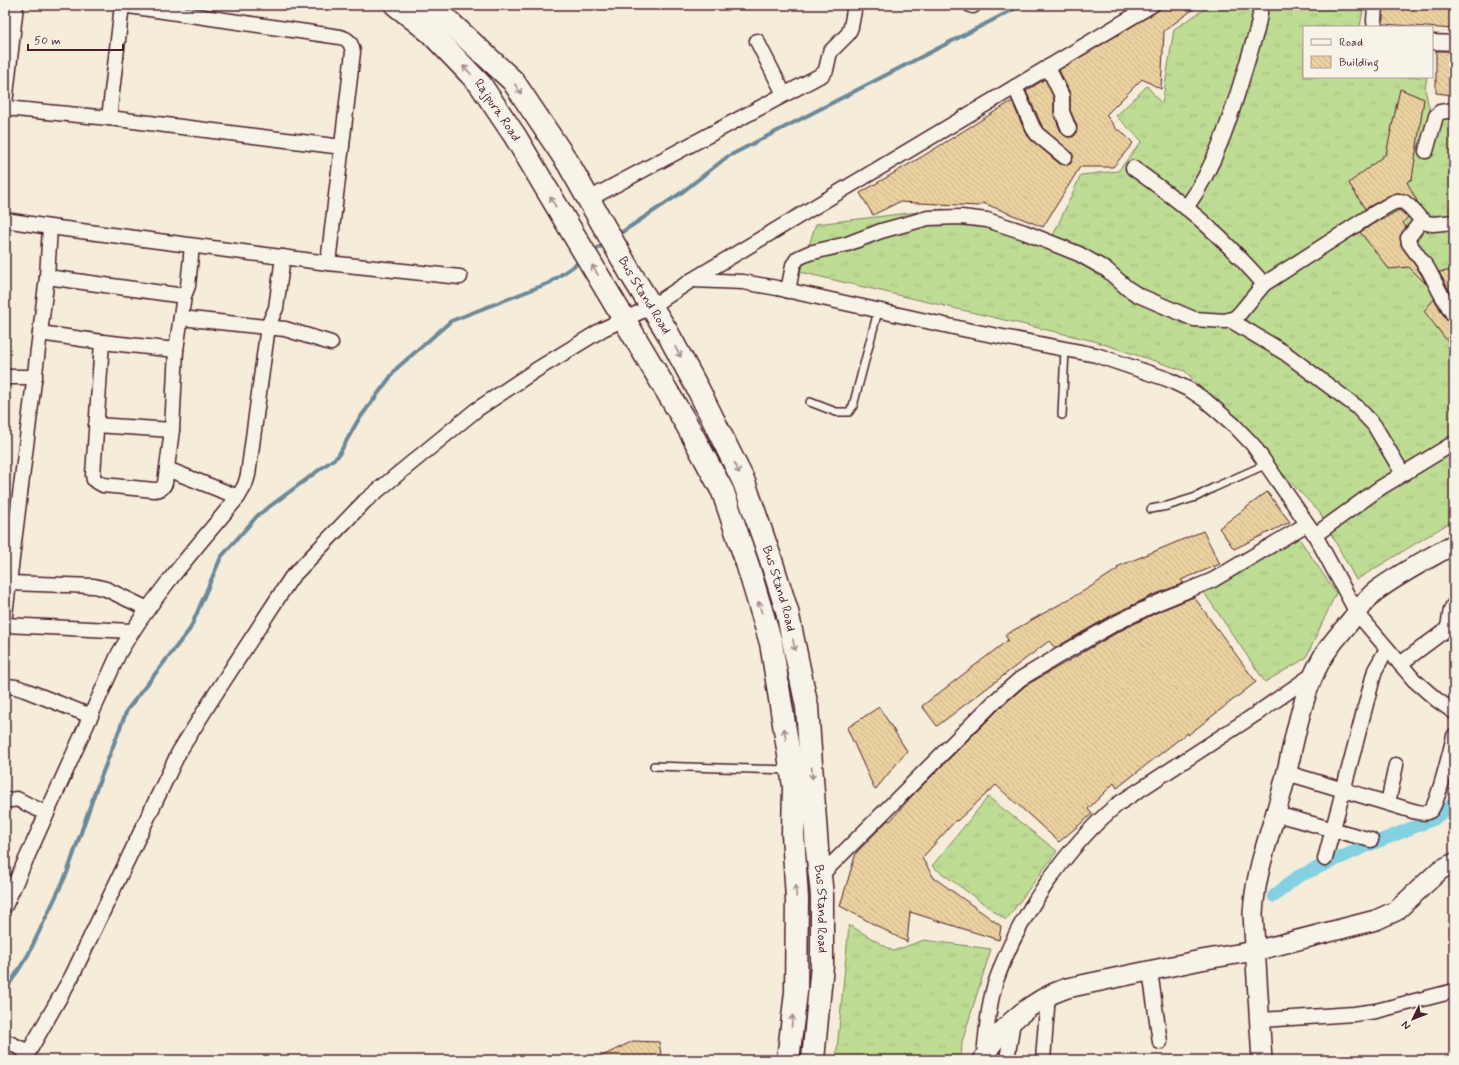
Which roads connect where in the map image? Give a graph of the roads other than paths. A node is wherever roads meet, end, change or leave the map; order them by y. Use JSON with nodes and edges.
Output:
{"nodes":[{"id":1,"x":122,"y":5,"type":"edge"},
{"id":2,"x":396,"y":5,"type":"edge"},
{"id":3,"x":429,"y":5,"type":"edge"},
{"id":4,"x":855,"y":5,"type":"edge"},
{"id":5,"x":1152,"y":5,"type":"edge"},
{"id":6,"x":1260,"y":5,"type":"edge"},
{"id":7,"x":1375,"y":5,"type":"edge"},
{"id":8,"x":12,"y":12,"type":"edge"},
{"id":9,"x":1375,"y":26,"type":"edge"},
{"id":10,"x":757,"y":41,"type":"dead end"},
{"id":11,"x":1433,"y":42,"type":"edge"},
{"id":12,"x":1454,"y":43,"type":"edge"},
{"id":13,"x":1048,"y":67,"type":"junction"},
{"id":14,"x":1015,"y":88,"type":"junction"},
{"id":15,"x":784,"y":94,"type":"junction"},
{"id":16,"x":5,"y":104,"type":"edge"},
{"id":17,"x":5,"y":108,"type":"edge"},
{"id":18,"x":1454,"y":110,"type":"edge"},
{"id":19,"x":109,"y":118,"type":"junction"},
{"id":20,"x":1069,"y":129,"type":"dead end"},
{"id":21,"x":342,"y":147,"type":"junction"},
{"id":22,"x":1426,"y":151,"type":"dead end"},
{"id":23,"x":1065,"y":157,"type":"dead end"},
{"id":24,"x":568,"y":163,"type":"joint"},
{"id":25,"x":1134,"y":168,"type":"dead end"},
{"id":26,"x":594,"y":207,"type":"junction"},
{"id":27,"x":1186,"y":208,"type":"junction"},
{"id":28,"x":5,"y":220,"type":"edge"},
{"id":29,"x":1422,"y":220,"type":"junction"},
{"id":30,"x":1454,"y":222,"type":"edge"},
{"id":31,"x":50,"y":228,"type":"junction"},
{"id":32,"x":573,"y":235,"type":"joint"},
{"id":33,"x":192,"y":246,"type":"junction"},
{"id":34,"x":283,"y":256,"type":"junction"},
{"id":35,"x":328,"y":263,"type":"junction"},
{"id":36,"x":47,"y":277,"type":"junction"},
{"id":37,"x":460,"y":277,"type":"dead end"},
{"id":38,"x":692,"y":280,"type":"junction"},
{"id":39,"x":1264,"y":284,"type":"junction"},
{"id":40,"x":788,"y":291,"type":"junction"},
{"id":41,"x":184,"y":296,"type":"junction"},
{"id":42,"x":646,"y":298,"type":"junction"},
{"id":43,"x":620,"y":311,"type":"junction"},
{"id":44,"x":878,"y":311,"type":"junction"},
{"id":45,"x":1454,"y":316,"type":"edge"},
{"id":46,"x":181,"y":318,"type":"junction"},
{"id":47,"x":1230,"y":320,"type":"junction"},
{"id":48,"x":268,"y":326,"type":"junction"},
{"id":49,"x":40,"y":333,"type":"junction"},
{"id":50,"x":102,"y":342,"type":"junction"},
{"id":51,"x":331,"y":343,"type":"dead end"},
{"id":52,"x":1065,"y":349,"type":"junction"},
{"id":53,"x":176,"y":350,"type":"junction"},
{"id":54,"x":5,"y":377,"type":"edge"},
{"id":55,"x":35,"y":377,"type":"junction"},
{"id":56,"x":810,"y":402,"type":"dead end"},
{"id":57,"x":1062,"y":415,"type":"dead end"},
{"id":58,"x":96,"y":425,"type":"junction"},
{"id":59,"x":172,"y":430,"type":"junction"},
{"id":60,"x":1454,"y":443,"type":"edge"},
{"id":61,"x":1267,"y":464,"type":"junction"},
{"id":62,"x":167,"y":469,"type":"junction"},
{"id":63,"x":1403,"y":474,"type":"junction"},
{"id":64,"x":238,"y":497,"type":"junction"},
{"id":65,"x":1152,"y":508,"type":"dead end"},
{"id":66,"x":1311,"y":530,"type":"junction"},
{"id":67,"x":1454,"y":544,"type":"edge"},
{"id":68,"x":10,"y":583,"type":"junction"},
{"id":69,"x":1454,"y":604,"type":"edge"},
{"id":70,"x":148,"y":609,"type":"junction"},
{"id":71,"x":1357,"y":613,"type":"junction"},
{"id":72,"x":5,"y":615,"type":"edge"},
{"id":73,"x":5,"y":625,"type":"edge"},
{"id":74,"x":132,"y":632,"type":"junction"},
{"id":75,"x":1387,"y":649,"type":"junction"},
{"id":76,"x":1400,"y":664,"type":"junction"},
{"id":77,"x":1315,"y":673,"type":"junction"},
{"id":78,"x":6,"y":690,"type":"edge"},
{"id":79,"x":1454,"y":712,"type":"edge"},
{"id":80,"x":92,"y":716,"type":"junction"},
{"id":81,"x":1454,"y":736,"type":"edge"},
{"id":82,"x":1396,"y":765,"type":"dead end"},
{"id":83,"x":654,"y":766,"type":"dead end"},
{"id":84,"x":791,"y":770,"type":"junction"},
{"id":85,"x":1287,"y":773,"type":"junction"},
{"id":86,"x":1343,"y":790,"type":"junction"},
{"id":87,"x":5,"y":801,"type":"edge"},
{"id":88,"x":1388,"y":803,"type":"junction"},
{"id":89,"x":47,"y":814,"type":"junction"},
{"id":90,"x":1276,"y":814,"type":"junction"},
{"id":91,"x":1333,"y":829,"type":"junction"},
{"id":92,"x":1371,"y":840,"type":"dead end"},
{"id":93,"x":1325,"y":859,"type":"dead end"},
{"id":94,"x":1454,"y":863,"type":"edge"},
{"id":95,"x":820,"y":876,"type":"junction"},
{"id":96,"x":6,"y":901,"type":"edge"},
{"id":97,"x":1255,"y":951,"type":"junction"},
{"id":98,"x":1150,"y":971,"type":"junction"},
{"id":99,"x":1454,"y":991,"type":"edge"},
{"id":100,"x":1048,"y":994,"type":"junction"},
{"id":101,"x":1260,"y":1020,"type":"junction"},
{"id":102,"x":1013,"y":1021,"type":"junction"},
{"id":103,"x":9,"y":1042,"type":"edge"},
{"id":104,"x":1160,"y":1042,"type":"dead end"},
{"id":105,"x":26,"y":1056,"type":"edge"},
{"id":106,"x":788,"y":1060,"type":"edge"},
{"id":107,"x":813,"y":1060,"type":"edge"},
{"id":108,"x":984,"y":1060,"type":"edge"},
{"id":109,"x":1007,"y":1060,"type":"edge"},
{"id":110,"x":1043,"y":1060,"type":"edge"},
{"id":111,"x":1262,"y":1060,"type":"edge"}],
"edges":[{"from":1,"to":19,"type":"street"},
{"from":1,"to":21,"type":"street"},
{"from":32,"to":2,"type":"main road","name":"Rajpura Road","one_way":true},
{"from":3,"to":24,"type":"main road","name":"Rajpura Road","one_way":true},
{"from":4,"to":15,"type":"street"},
{"from":5,"to":13,"type":"street"},
{"from":6,"to":27,"type":"street"},
{"from":7,"to":9,"type":"street"},
{"from":8,"to":16,"type":"street"},
{"from":10,"to":15,"type":"street"},
{"from":11,"to":12,"type":"street"},
{"from":13,"to":14,"type":"street"},
{"from":13,"to":20,"type":"street"},
{"from":14,"to":23,"type":"street"},
{"from":14,"to":38,"type":"street"},
{"from":15,"to":26,"type":"street"},
{"from":17,"to":19,"type":"street"},
{"from":18,"to":22,"type":"street"},
{"from":19,"to":21,"type":"street"},
{"from":21,"to":35,"type":"street"},
{"from":24,"to":26,"type":"main road","name":"Bus Stand Road"},
{"from":25,"to":27,"type":"street"},
{"from":26,"to":42,"type":"main road","name":"Bus Stand Road"},
{"from":27,"to":39,"type":"street"},
{"from":28,"to":31,"type":"street"},
{"from":29,"to":30,"type":"street"},
{"from":29,"to":39,"type":"street"},
{"from":29,"to":45,"type":"street"},
{"from":31,"to":33,"type":"street"},
{"from":31,"to":36,"type":"street"},
{"from":43,"to":32,"type":"main road","name":"Bus Stand Road","one_way":true},
{"from":33,"to":34,"type":"street"},
{"from":33,"to":41,"type":"street"},
{"from":34,"to":35,"type":"street"},
{"from":34,"to":48,"type":"street"},
{"from":35,"to":37,"type":"street"},
{"from":36,"to":41,"type":"street"},
{"from":36,"to":49,"type":"street"},
{"from":38,"to":40,"type":"street"},
{"from":38,"to":42,"type":"street"},
{"from":39,"to":47,"type":"street"},
{"from":40,"to":44,"type":"street"},
{"from":40,"to":47,"type":"street"},
{"from":41,"to":46,"type":"street"},
{"from":42,"to":43,"type":"street"},
{"from":42,"to":95,"type":"main road","name":"Bus Stand Road","one_way":true},
{"from":84,"to":43,"type":"main road","name":"Bus Stand Road","one_way":true},
{"from":43,"to":105,"type":"street"},
{"from":44,"to":52,"type":"street"},
{"from":44,"to":56,"type":"lane"},
{"from":46,"to":48,"type":"street"},
{"from":46,"to":53,"type":"street"},
{"from":47,"to":63,"type":"street"},
{"from":48,"to":51,"type":"street"},
{"from":48,"to":64,"type":"street"},
{"from":49,"to":50,"type":"street"},
{"from":49,"to":55,"type":"street"},
{"from":50,"to":53,"type":"street"},
{"from":50,"to":58,"type":"street"},
{"from":52,"to":57,"type":"lane"},
{"from":52,"to":61,"type":"street"},
{"from":53,"to":59,"type":"street"},
{"from":54,"to":55,"type":"street"},
{"from":55,"to":68,"type":"street"},
{"from":58,"to":59,"type":"street"},
{"from":58,"to":62,"type":"street"},
{"from":59,"to":62,"type":"street"},
{"from":60,"to":63,"type":"street"},
{"from":61,"to":65,"type":"lane"},
{"from":61,"to":66,"type":"street"},
{"from":62,"to":64,"type":"street"},
{"from":63,"to":66,"type":"street"},
{"from":64,"to":70,"type":"street"},
{"from":66,"to":71,"type":"street"},
{"from":66,"to":95,"type":"street"},
{"from":67,"to":71,"type":"street"},
{"from":68,"to":70,"type":"street"},
{"from":68,"to":72,"type":"street"},
{"from":69,"to":76,"type":"street"},
{"from":70,"to":74,"type":"street"},
{"from":71,"to":75,"type":"street"},
{"from":71,"to":77,"type":"street"},
{"from":73,"to":74,"type":"street"},
{"from":74,"to":80,"type":"street"},
{"from":75,"to":76,"type":"street"},
{"from":75,"to":86,"type":"street"},
{"from":76,"to":79,"type":"street"},
{"from":77,"to":85,"type":"street"},
{"from":77,"to":108,"type":"street"},
{"from":78,"to":80,"type":"street"},
{"from":80,"to":89,"type":"street"},
{"from":81,"to":88,"type":"street"},
{"from":82,"to":88,"type":"street"},
{"from":83,"to":84,"type":"lane"},
{"from":106,"to":84,"type":"main road","name":"Bus Stand Road","one_way":true},
{"from":85,"to":86,"type":"street"},
{"from":85,"to":90,"type":"street"},
{"from":86,"to":88,"type":"street"},
{"from":86,"to":91,"type":"street"},
{"from":87,"to":89,"type":"street"},
{"from":89,"to":96,"type":"street"},
{"from":90,"to":91,"type":"street"},
{"from":90,"to":97,"type":"street"},
{"from":91,"to":92,"type":"street"},
{"from":91,"to":93,"type":"street"},
{"from":94,"to":97,"type":"street"},
{"from":95,"to":107,"type":"main road","name":"Bus Stand Road"},
{"from":97,"to":98,"type":"street"},
{"from":97,"to":101,"type":"street"},
{"from":98,"to":100,"type":"street"},
{"from":98,"to":104,"type":"street"},
{"from":99,"to":101,"type":"street"},
{"from":100,"to":102,"type":"street"},
{"from":100,"to":110,"type":"street"},
{"from":101,"to":111,"type":"street"},
{"from":102,"to":108,"type":"street"},
{"from":102,"to":109,"type":"street"},
{"from":103,"to":105,"type":"street"}]}
